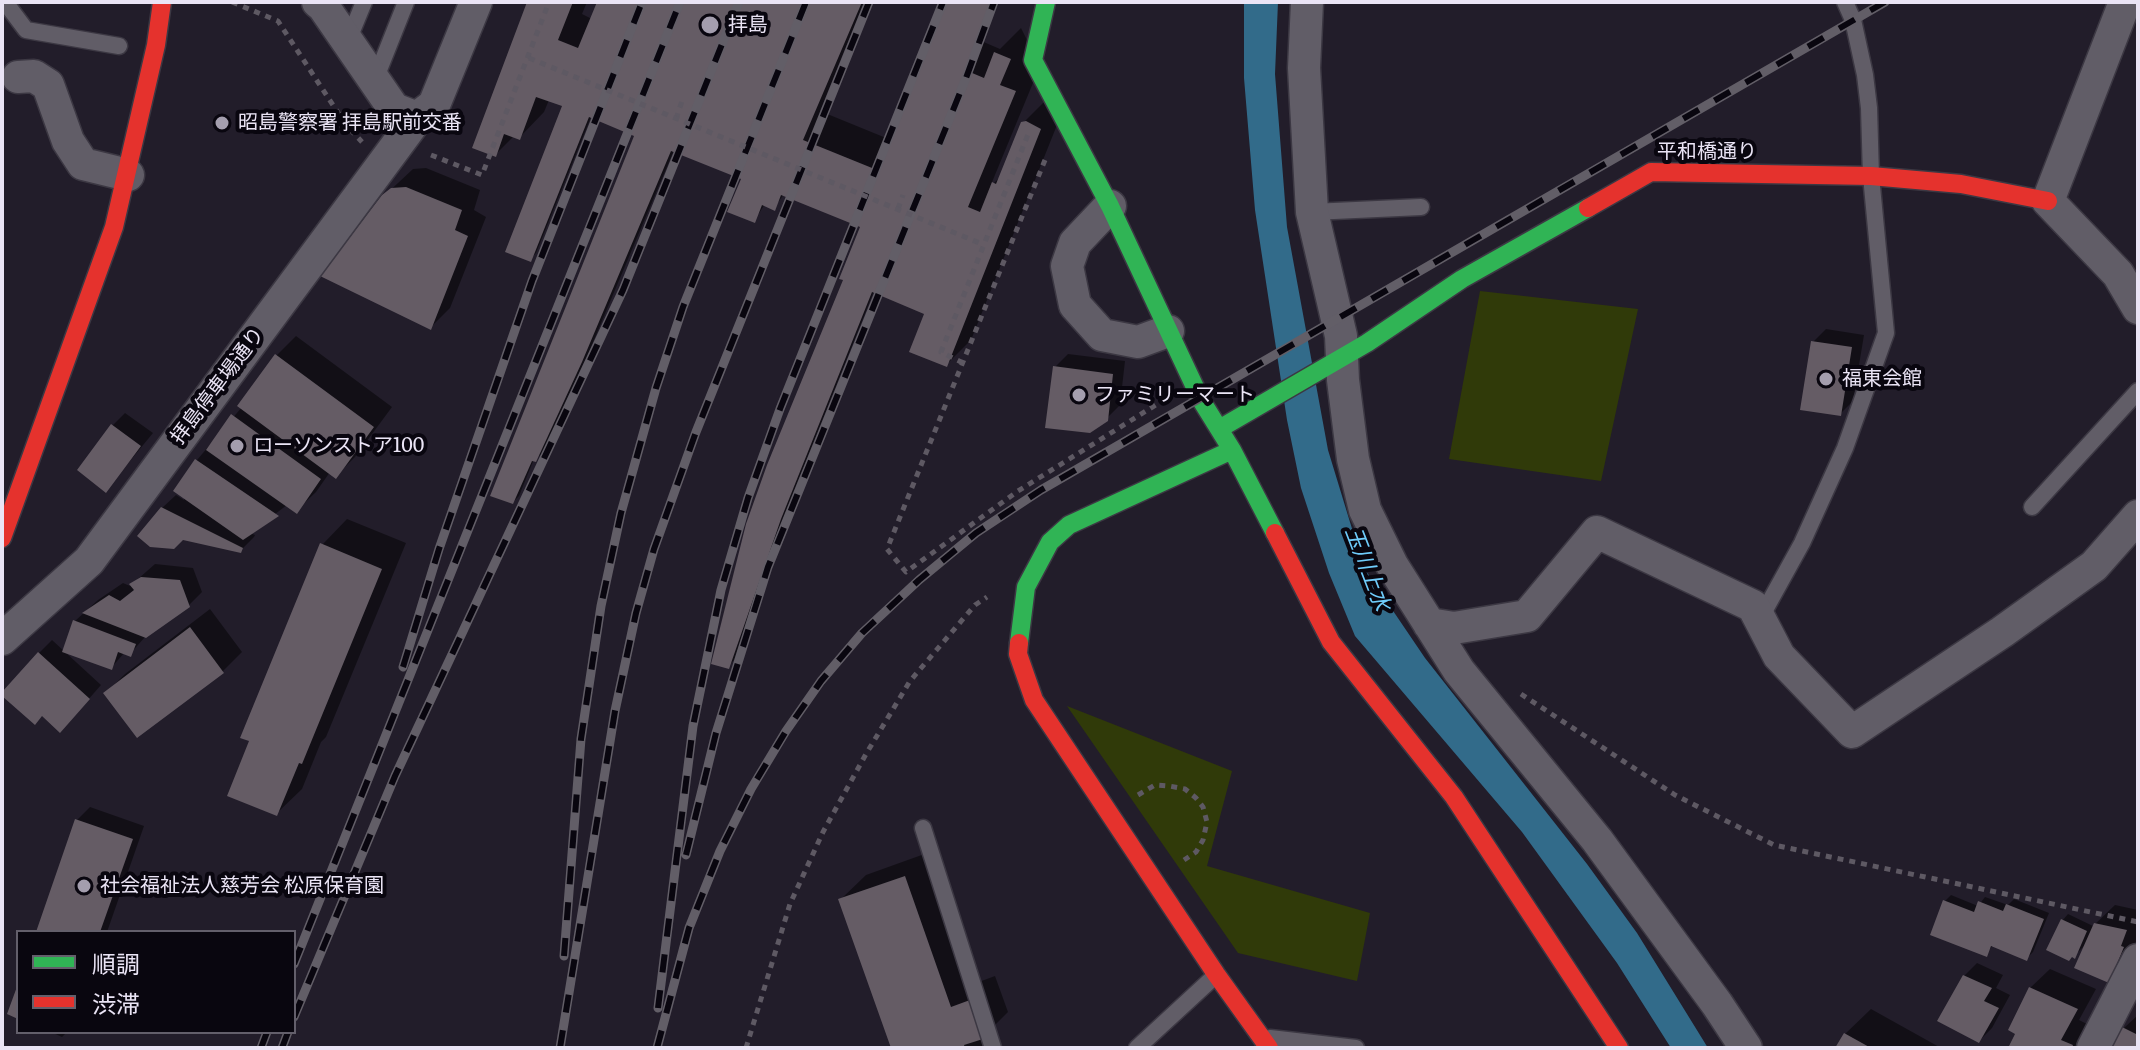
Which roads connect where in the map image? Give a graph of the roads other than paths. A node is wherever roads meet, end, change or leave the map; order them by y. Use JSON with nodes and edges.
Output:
{"nodes":[{"id":1,"x":5,"y":2,"type":"edge"},
{"id":2,"x":162,"y":2,"type":"edge"},
{"id":3,"x":318,"y":2,"type":"edge"},
{"id":4,"x":364,"y":2,"type":"edge"},
{"id":5,"x":406,"y":2,"type":"edge"},
{"id":6,"x":476,"y":2,"type":"edge"},
{"id":7,"x":1046,"y":2,"type":"edge"},
{"id":8,"x":1307,"y":2,"type":"edge"},
{"id":9,"x":1845,"y":2,"type":"edge"},
{"id":10,"x":2125,"y":2,"type":"edge"},
{"id":11,"x":348,"y":41,"type":"junction"},
{"id":12,"x":2126,"y":41,"type":"edge"},
{"id":13,"x":119,"y":46,"type":"dead end"},
{"id":14,"x":375,"y":80,"type":"junction"},
{"id":15,"x":10,"y":84,"type":"edge"},
{"id":16,"x":417,"y":118,"type":"junction"},
{"id":17,"x":128,"y":175,"type":"junction"},
{"id":18,"x":1871,"y":176,"type":"junction"},
{"id":19,"x":2048,"y":201,"type":"junction"},
{"id":20,"x":1110,"y":206,"type":"junction"},
{"id":21,"x":1421,"y":207,"type":"dead end"},
{"id":22,"x":1312,"y":212,"type":"junction"},
{"id":23,"x":2138,"y":308,"type":"edge"},
{"id":24,"x":1168,"y":331,"type":"junction"},
{"id":25,"x":1333,"y":362,"type":"junction"},
{"id":26,"x":2138,"y":391,"type":"edge"},
{"id":27,"x":1219,"y":429,"type":"junction"},
{"id":28,"x":1232,"y":450,"type":"junction"},
{"id":29,"x":2032,"y":507,"type":"dead end"},
{"id":30,"x":2138,"y":516,"type":"edge"},
{"id":31,"x":2,"y":538,"type":"edge"},
{"id":32,"x":1760,"y":619,"type":"junction"},
{"id":33,"x":1429,"y":624,"type":"junction"},
{"id":34,"x":2,"y":639,"type":"edge"},
{"id":35,"x":923,"y":828,"type":"dead end"},
{"id":36,"x":2138,"y":960,"type":"edge"},
{"id":37,"x":1216,"y":974,"type":"junction"},
{"id":38,"x":1266,"y":1042,"type":"edge"},
{"id":39,"x":993,"y":1048,"type":"edge"},
{"id":40,"x":1137,"y":1048,"type":"edge"},
{"id":41,"x":1356,"y":1048,"type":"edge"},
{"id":42,"x":1619,"y":1048,"type":"edge"},
{"id":43,"x":1746,"y":1048,"type":"edge"},
{"id":44,"x":2093,"y":1048,"type":"edge"}],
"edges":[{"from":1,"to":13,"type":"lane"},
{"from":2,"to":17,"type":"street"},
{"from":3,"to":11,"type":"street"},
{"from":4,"to":11,"type":"lane"},
{"from":5,"to":14,"type":"lane"},
{"from":6,"to":16,"type":"street","name":"拝島停車場通り"},
{"from":7,"to":20,"type":"street"},
{"from":8,"to":22,"type":"street"},
{"from":9,"to":18,"type":"lane"},
{"from":10,"to":12,"type":"street"},
{"from":11,"to":14,"type":"street"},
{"from":12,"to":19,"type":"street"},
{"from":14,"to":16,"type":"street"},
{"from":15,"to":17,"type":"street"},
{"from":16,"to":34,"type":"street","name":"拝島停車場通り"},
{"from":17,"to":31,"type":"street"},
{"from":18,"to":19,"type":"street","name":"平和橋通り"},
{"from":18,"to":25,"type":"street","name":"平和橋通り"},
{"from":18,"to":32,"type":"lane"},
{"from":19,"to":23,"type":"street"},
{"from":20,"to":24,"type":"street"},
{"from":20,"to":24,"type":"street"},
{"from":21,"to":22,"type":"lane"},
{"from":22,"to":25,"type":"street"},
{"from":24,"to":27,"type":"street"},
{"from":25,"to":27,"type":"street","name":"平和橋通り"},
{"from":25,"to":33,"type":"street"},
{"from":26,"to":29,"type":"lane"},
{"from":27,"to":28,"type":"street"},
{"from":28,"to":37,"type":"street"},
{"from":28,"to":42,"type":"street"},
{"from":30,"to":32,"type":"street"},
{"from":32,"to":33,"type":"street"},
{"from":33,"to":43,"type":"street"},
{"from":35,"to":39,"type":"lane"},
{"from":36,"to":44,"type":"street"},
{"from":37,"to":38,"type":"street"},
{"from":37,"to":40,"type":"lane"},
{"from":38,"to":41,"type":"lane"}]}
